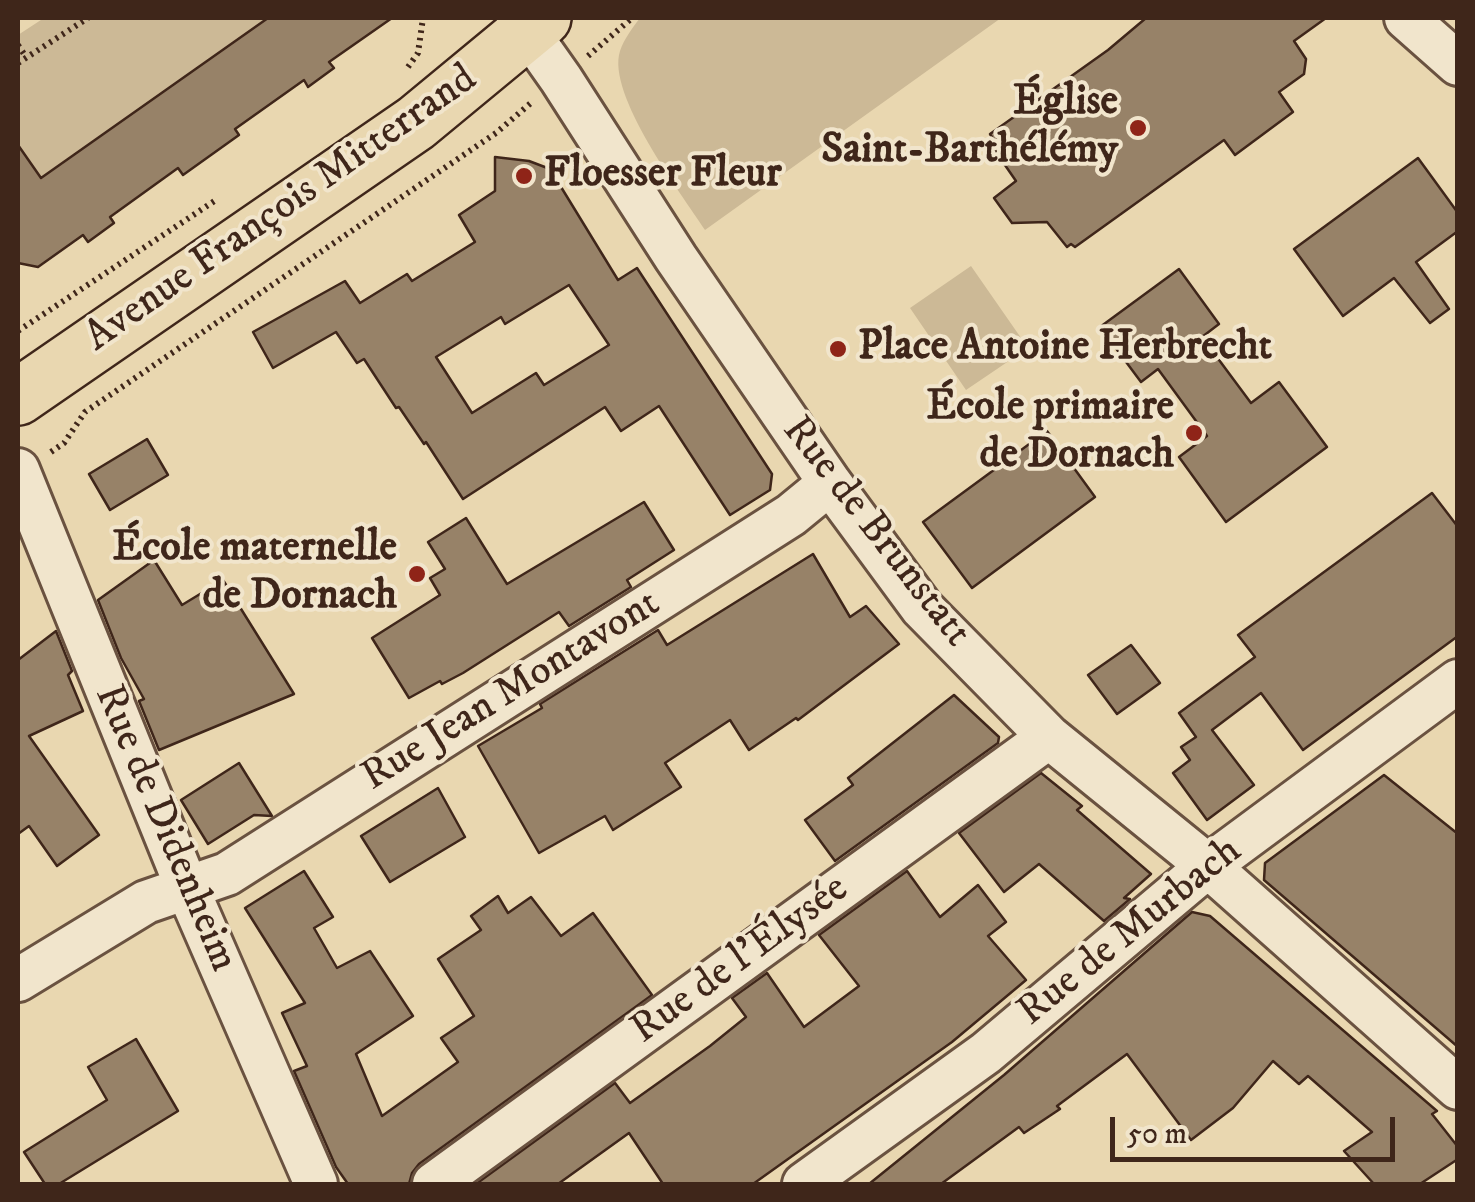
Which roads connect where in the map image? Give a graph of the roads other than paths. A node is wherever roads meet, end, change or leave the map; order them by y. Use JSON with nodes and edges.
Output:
{"nodes":[{"id":1,"x":1406,"y":18,"type":"edge"},
{"id":2,"x":530,"y":22,"type":"edge"},
{"id":3,"x":1458,"y":64,"type":"edge"},
{"id":4,"x":18,"y":397,"type":"edge"},
{"id":5,"x":18,"y":472,"type":"edge"},
{"id":6,"x":830,"y":483,"type":"junction"},
{"id":7,"x":1458,"y":681,"type":"edge"},
{"id":8,"x":1049,"y":736,"type":"junction"},
{"id":9,"x":1208,"y":866,"type":"junction"},
{"id":10,"x":187,"y":888,"type":"junction"},
{"id":11,"x":18,"y":980,"type":"edge"},
{"id":12,"x":1458,"y":1088,"type":"edge"},
{"id":13,"x":316,"y":1184,"type":"edge"},
{"id":14,"x":434,"y":1184,"type":"edge"},
{"id":15,"x":804,"y":1184,"type":"edge"}],
"edges":[{"from":1,"to":3,"type":"street"},
{"from":2,"to":4,"type":"main road","name":"Avenue François Mitterrand"},
{"from":2,"to":6,"type":"street","name":"Rue de Brunstatt"},
{"from":5,"to":10,"type":"street","name":"Rue de Didenheim"},
{"from":6,"to":8,"type":"street","name":"Rue de Brunstatt"},
{"from":6,"to":10,"type":"street","name":"Rue Jean Montavont"},
{"from":7,"to":9,"type":"street","name":"Rue de Murbach"},
{"from":8,"to":9,"type":"street","name":"Rue de Brunstatt"},
{"from":8,"to":14,"type":"street","name":"Rue de l'Élysée"},
{"from":9,"to":12,"type":"street","name":"Rue de Brunstatt"},
{"from":9,"to":15,"type":"street","name":"Rue de Murbach"},
{"from":10,"to":11,"type":"street","name":"Rue Jean Montavont"},
{"from":10,"to":13,"type":"street","name":"Rue de Didenheim"}]}
